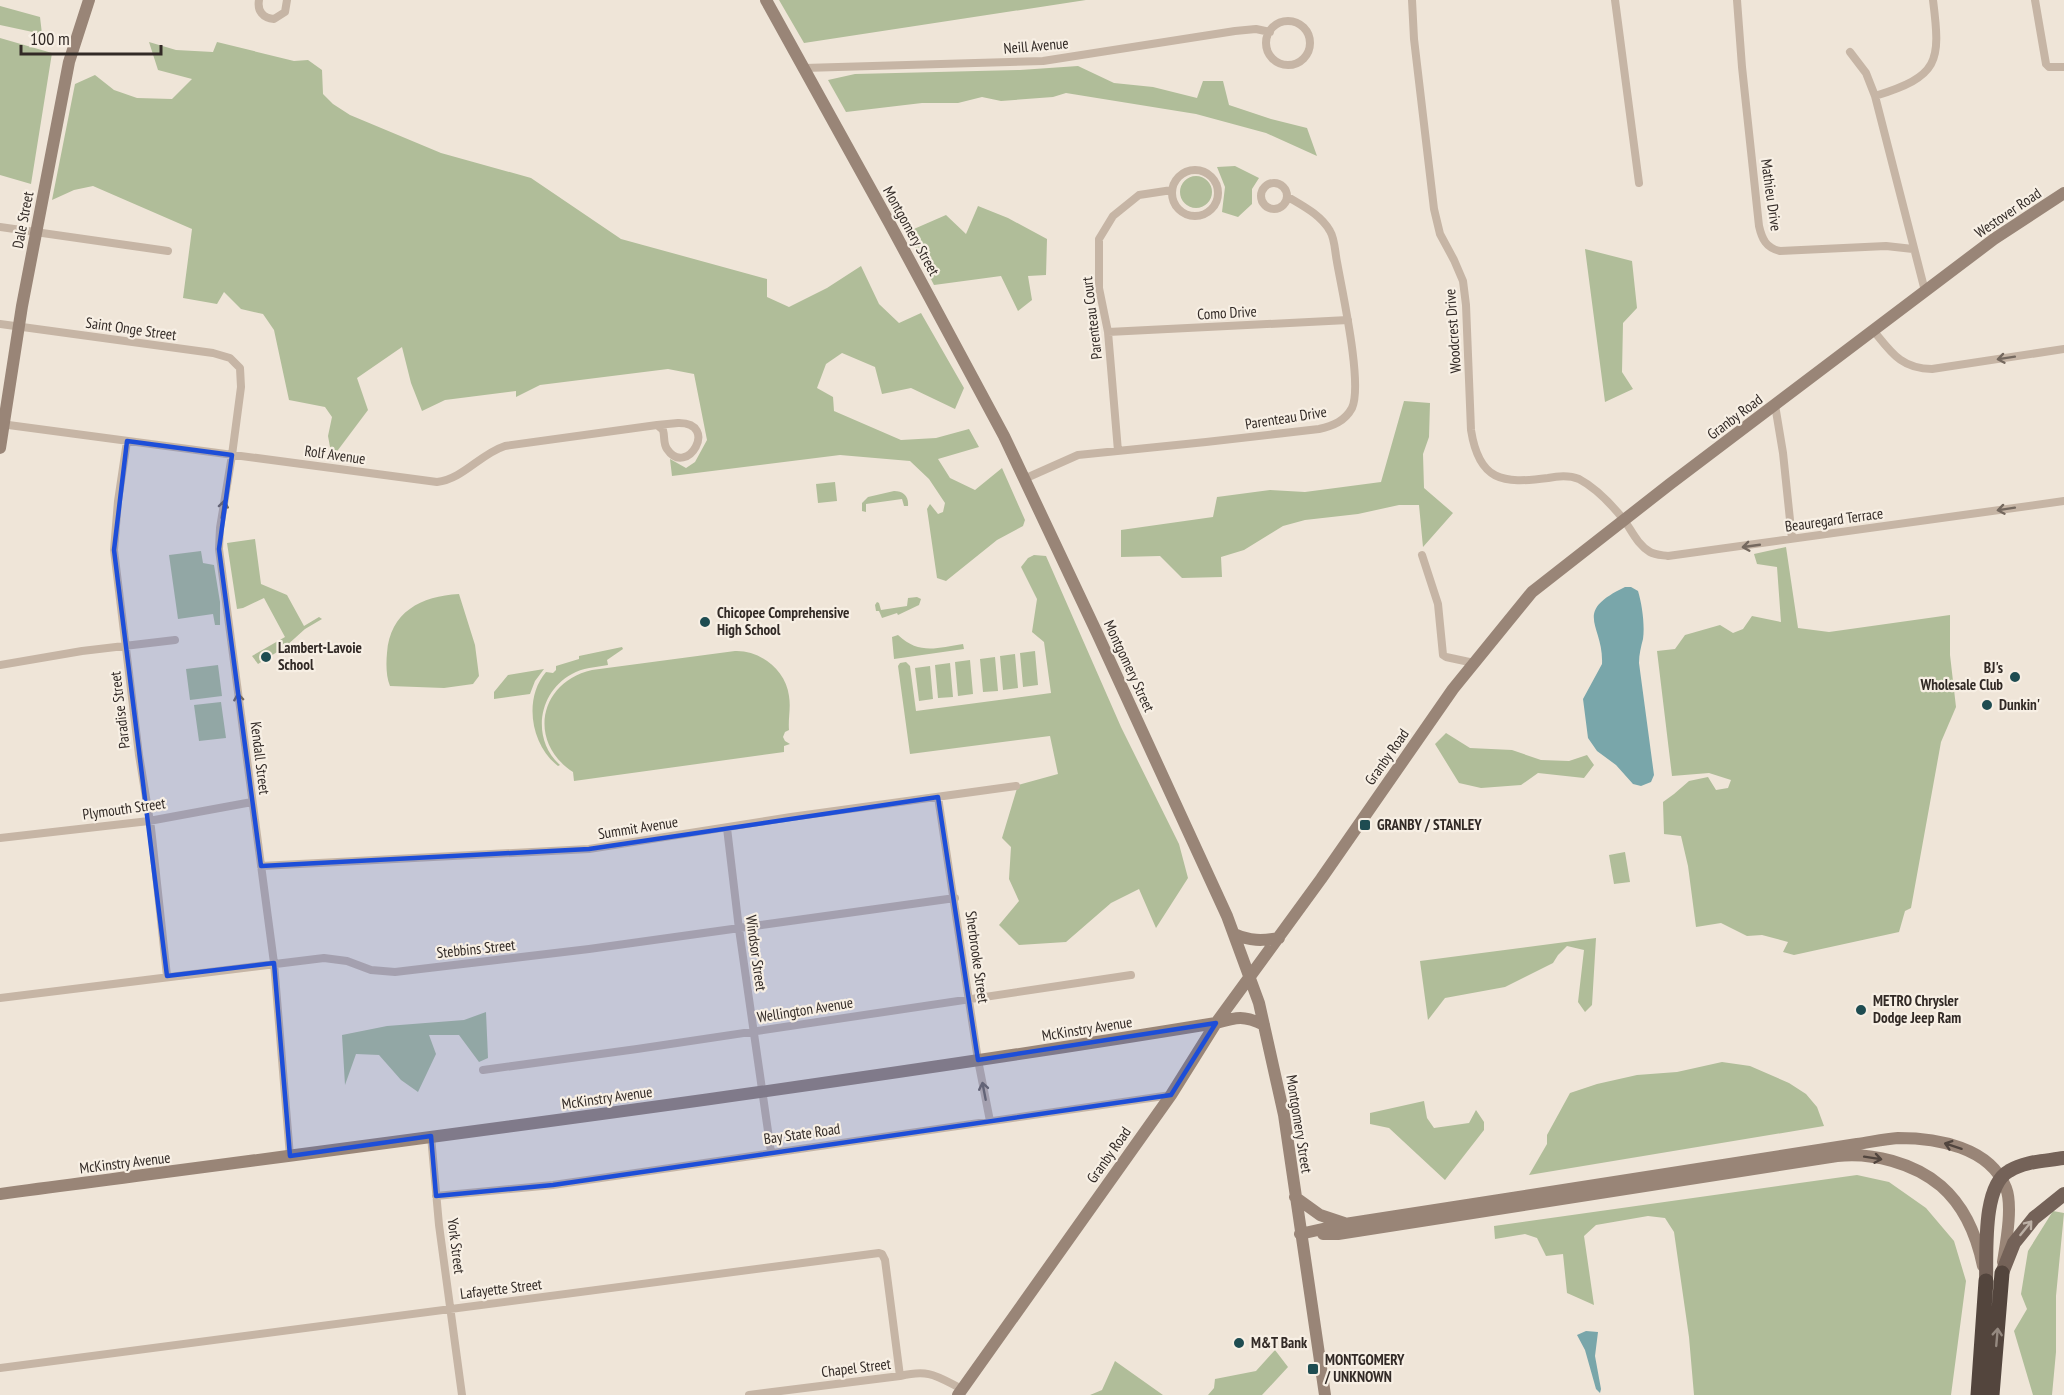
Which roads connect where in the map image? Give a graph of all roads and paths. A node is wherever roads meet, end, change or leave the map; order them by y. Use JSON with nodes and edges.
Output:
{"nodes":[{"id":1,"x":89,"y":0,"type":"edge"},
{"id":2,"x":259,"y":0,"type":"edge"},
{"id":3,"x":287,"y":0,"type":"edge"},
{"id":4,"x":766,"y":0,"type":"edge"},
{"id":5,"x":1412,"y":0,"type":"edge"},
{"id":6,"x":1615,"y":0,"type":"edge"},
{"id":7,"x":1737,"y":0,"type":"edge"},
{"id":8,"x":1933,"y":0,"type":"edge"},
{"id":9,"x":2035,"y":0,"type":"edge"},
{"id":10,"x":1269,"y":32,"type":"junction"},
{"id":11,"x":1850,"y":52,"type":"dead end"},
{"id":12,"x":2064,"y":67,"type":"edge"},
{"id":13,"x":804,"y":68,"type":"junction"},
{"id":14,"x":1875,"y":96,"type":"junction"},
{"id":15,"x":1639,"y":183,"type":"dead end"},
{"id":16,"x":1172,"y":190,"type":"junction"},
{"id":17,"x":2064,"y":193,"type":"edge"},
{"id":18,"x":1288,"y":197,"type":"dead end"},
{"id":19,"x":0,"y":227,"type":"edge"},
{"id":20,"x":36,"y":231,"type":"junction"},
{"id":21,"x":1913,"y":249,"type":"junction"},
{"id":22,"x":168,"y":251,"type":"dead end"},
{"id":23,"x":1969,"y":258,"type":"joint"},
{"id":24,"x":1925,"y":291,"type":"junction"},
{"id":25,"x":1348,"y":320,"type":"junction"},
{"id":26,"x":0,"y":324,"type":"edge"},
{"id":27,"x":18,"y":327,"type":"junction"},
{"id":28,"x":1873,"y":330,"type":"junction"},
{"id":29,"x":1108,"y":332,"type":"junction"},
{"id":30,"x":2064,"y":349,"type":"edge"},
{"id":31,"x":238,"y":365,"type":"joint"},
{"id":32,"x":1775,"y":405,"type":"junction"},
{"id":33,"x":1,"y":424,"type":"edge"},
{"id":34,"x":657,"y":425,"type":"junction"},
{"id":35,"x":128,"y":441,"type":"junction"},
{"id":36,"x":0,"y":448,"type":"edge"},
{"id":37,"x":1118,"y":450,"type":"junction"},
{"id":38,"x":232,"y":454,"type":"junction"},
{"id":39,"x":1024,"y":479,"type":"junction"},
{"id":40,"x":2064,"y":501,"type":"edge"},
{"id":41,"x":1624,"y":520,"type":"junction"},
{"id":42,"x":1792,"y":539,"type":"junction"},
{"id":43,"x":1422,"y":555,"type":"dead end"},
{"id":44,"x":175,"y":640,"type":"dead end"},
{"id":45,"x":126,"y":647,"type":"junction"},
{"id":46,"x":1474,"y":663,"type":"junction"},
{"id":47,"x":0,"y":664,"type":"edge"},
{"id":48,"x":1016,"y":786,"type":"dead end"},
{"id":49,"x":938,"y":797,"type":"junction"},
{"id":50,"x":252,"y":802,"type":"junction"},
{"id":51,"x":149,"y":820,"type":"junction"},
{"id":52,"x":727,"y":828,"type":"junction"},
{"id":53,"x":0,"y":838,"type":"edge"},
{"id":54,"x":261,"y":866,"type":"junction"},
{"id":55,"x":955,"y":898,"type":"junction"},
{"id":56,"x":739,"y":929,"type":"junction"},
{"id":57,"x":1234,"y":934,"type":"junction"},
{"id":58,"x":1279,"y":938,"type":"junction"},
{"id":59,"x":274,"y":963,"type":"junction"},
{"id":60,"x":1131,"y":975,"type":"dead end"},
{"id":61,"x":167,"y":976,"type":"junction"},
{"id":62,"x":1250,"y":979,"type":"junction"},
{"id":63,"x":0,"y":998,"type":"edge"},
{"id":64,"x":969,"y":999,"type":"junction"},
{"id":65,"x":1216,"y":1023,"type":"junction"},
{"id":66,"x":1264,"y":1025,"type":"junction"},
{"id":67,"x":754,"y":1032,"type":"junction"},
{"id":68,"x":978,"y":1060,"type":"junction"},
{"id":69,"x":483,"y":1070,"type":"dead end"},
{"id":70,"x":762,"y":1091,"type":"junction"},
{"id":71,"x":1171,"y":1095,"type":"junction"},
{"id":72,"x":990,"y":1121,"type":"junction"},
{"id":73,"x":431,"y":1136,"type":"junction"},
{"id":74,"x":771,"y":1152,"type":"junction"},
{"id":75,"x":290,"y":1156,"type":"junction"},
{"id":76,"x":2064,"y":1158,"type":"edge"},
{"id":77,"x":2000,"y":1178,"type":"junction"},
{"id":78,"x":0,"y":1194,"type":"edge"},
{"id":79,"x":2064,"y":1194,"type":"edge"},
{"id":80,"x":436,"y":1196,"type":"junction"},
{"id":81,"x":1295,"y":1197,"type":"junction"},
{"id":82,"x":1345,"y":1224,"type":"junction"},
{"id":83,"x":1300,"y":1234,"type":"junction"},
{"id":84,"x":2002,"y":1273,"type":"junction"},
{"id":85,"x":1986,"y":1281,"type":"junction"},
{"id":86,"x":451,"y":1309,"type":"junction"},
{"id":87,"x":0,"y":1368,"type":"edge"},
{"id":88,"x":900,"y":1376,"type":"junction"},
{"id":89,"x":960,"y":1392,"type":"edge"},
{"id":90,"x":462,"y":1395,"type":"edge"},
{"id":91,"x":749,"y":1395,"type":"edge"},
{"id":92,"x":1325,"y":1395,"type":"edge"},
{"id":93,"x":1978,"y":1395,"type":"edge"},
{"id":94,"x":1992,"y":1395,"type":"edge"}],
"edges":[{"from":1,"to":20,"type":"main road","name":"Dale Street"},
{"from":2,"to":3,"type":"street"},
{"from":4,"to":13,"type":"main road","name":"Montgomery Street"},
{"from":5,"to":41,"type":"street","name":"Woodcrest Drive"},
{"from":6,"to":15,"type":"street"},
{"from":7,"to":21,"type":"street","name":"Mathieu Drive"},
{"from":8,"to":14,"type":"street"},
{"from":9,"to":12,"type":"street"},
{"from":10,"to":10,"type":"street","name":"Neill Avenue"},
{"from":10,"to":13,"type":"street","name":"Neill Avenue"},
{"from":11,"to":14,"type":"street"},
{"from":13,"to":39,"type":"main road","name":"Montgomery Street"},
{"from":14,"to":21,"type":"street"},
{"from":16,"to":16,"type":"street"},
{"from":16,"to":29,"type":"street","name":"Parenteau Court"},
{"from":17,"to":23,"type":"main road","name":"Westover Road"},
{"from":18,"to":25,"type":"street","name":"Parenteau Drive"},
{"from":19,"to":20,"type":"street"},
{"from":20,"to":22,"type":"street"},
{"from":20,"to":27,"type":"main road","name":"Dale Street"},
{"from":21,"to":24,"type":"street"},
{"from":23,"to":24,"type":"main road","name":"Granby Road"},
{"from":24,"to":28,"type":"main road","name":"Granby Road"},
{"from":25,"to":29,"type":"street","name":"Como Drive"},
{"from":25,"to":37,"type":"street","name":"Parenteau Drive"},
{"from":26,"to":27,"type":"street","name":"Saint Onge Street"},
{"from":27,"to":31,"type":"street","name":"Saint Onge Street"},
{"from":27,"to":33,"type":"main road","name":"Dale Street"},
{"from":30,"to":28,"type":"street","one_way":true},
{"from":28,"to":32,"type":"main road","name":"Granby Road"},
{"from":29,"to":37,"type":"street","name":"Parenteau Court"},
{"from":31,"to":38,"type":"street","name":"Kendall Street"},
{"from":32,"to":41,"type":"main road","name":"Granby Road"},
{"from":32,"to":42,"type":"street"},
{"from":33,"to":35,"type":"street","name":"Rolf Avenue"},
{"from":33,"to":36,"type":"main road","name":"Dale Street"},
{"from":34,"to":34,"type":"street","name":"Rolf Avenue"},
{"from":34,"to":38,"type":"street","name":"Rolf Avenue"},
{"from":35,"to":38,"type":"street","name":"Rolf Avenue"},
{"from":35,"to":45,"type":"street","name":"Paradise Street"},
{"from":37,"to":39,"type":"street","name":"Parenteau Drive"},
{"from":50,"to":38,"type":"street","name":"Kendall Street","one_way":true},
{"from":39,"to":57,"type":"main road","name":"Montgomery Street"},
{"from":40,"to":42,"type":"street","name":"Beauregard Terrace","one_way":true},
{"from":42,"to":41,"type":"street","name":"Beauregard Terrace","one_way":true},
{"from":41,"to":46,"type":"main road","name":"Granby Road"},
{"from":43,"to":46,"type":"street"},
{"from":44,"to":45,"type":"street"},
{"from":45,"to":47,"type":"street"},
{"from":45,"to":51,"type":"street","name":"Paradise Street"},
{"from":46,"to":58,"type":"main road","name":"Granby Road"},
{"from":48,"to":49,"type":"street","name":"Summit Avenue"},
{"from":49,"to":52,"type":"street","name":"Summit Avenue"},
{"from":49,"to":55,"type":"street","name":"Sherbrooke Street"},
{"from":50,"to":51,"type":"street","name":"Plymouth Street"},
{"from":50,"to":54,"type":"street","name":"Kendall Street"},
{"from":51,"to":53,"type":"street","name":"Plymouth Street"},
{"from":51,"to":61,"type":"street","name":"Paradise Street"},
{"from":52,"to":54,"type":"street","name":"Summit Avenue"},
{"from":52,"to":56,"type":"street","name":"Windsor Street"},
{"from":54,"to":59,"type":"street","name":"Kendall Street"},
{"from":55,"to":56,"type":"street","name":"Stebbins Street"},
{"from":55,"to":64,"type":"street","name":"Sherbrooke Street"},
{"from":56,"to":59,"type":"street","name":"Stebbins Street"},
{"from":56,"to":67,"type":"street","name":"Windsor Street"},
{"from":57,"to":58,"type":"main road"},
{"from":57,"to":62,"type":"main road","name":"Montgomery Street"},
{"from":58,"to":62,"type":"main road","name":"Granby Road"},
{"from":59,"to":61,"type":"street","name":"Stebbins Street"},
{"from":59,"to":75,"type":"street","name":"Kendall Street"},
{"from":60,"to":64,"type":"street","name":"Wellington Avenue"},
{"from":61,"to":63,"type":"street","name":"Stebbins Street"},
{"from":62,"to":65,"type":"main road","name":"Granby Road"},
{"from":62,"to":66,"type":"main road","name":"Montgomery Street"},
{"from":64,"to":67,"type":"street","name":"Wellington Avenue"},
{"from":64,"to":68,"type":"street","name":"Sherbrooke Street"},
{"from":65,"to":66,"type":"main road","name":"McKinstry Avenue"},
{"from":65,"to":68,"type":"main road","name":"McKinstry Avenue"},
{"from":65,"to":71,"type":"main road","name":"Granby Road"},
{"from":66,"to":81,"type":"main road","name":"Montgomery Street"},
{"from":67,"to":69,"type":"street","name":"Wellington Avenue"},
{"from":67,"to":70,"type":"street","name":"Windsor Street"},
{"from":68,"to":70,"type":"main road","name":"McKinstry Avenue"},
{"from":72,"to":68,"type":"street","name":"Sherbrooke Street","one_way":true},
{"from":70,"to":73,"type":"main road","name":"McKinstry Avenue"},
{"from":70,"to":74,"type":"street","name":"Windsor Street"},
{"from":71,"to":72,"type":"street","name":"Bay State Road"},
{"from":71,"to":89,"type":"main road","name":"Granby Road"},
{"from":72,"to":74,"type":"street","name":"Bay State Road"},
{"from":73,"to":75,"type":"main road","name":"McKinstry Avenue"},
{"from":73,"to":80,"type":"street","name":"York Street"},
{"from":74,"to":80,"type":"street","name":"Bay State Road"},
{"from":75,"to":78,"type":"main road","name":"McKinstry Avenue"},
{"from":76,"to":77,"type":"main road"},
{"from":77,"to":82,"type":"main road","one_way":true},
{"from":77,"to":84,"type":"main road"},
{"from":77,"to":85,"type":"main road"},
{"from":84,"to":79,"type":"main road","one_way":true},
{"from":80,"to":86,"type":"street","name":"York Street"},
{"from":81,"to":82,"type":"main road"},
{"from":81,"to":83,"type":"main road","name":"Montgomery Street"},
{"from":82,"to":83,"type":"main road"},
{"from":83,"to":85,"type":"main road","one_way":true},
{"from":83,"to":92,"type":"main road","name":"Montgomery Street"},
{"from":94,"to":84,"type":"highway","one_way":true},
{"from":85,"to":93,"type":"highway"},
{"from":86,"to":87,"type":"street","name":"Lafayette Street"},
{"from":86,"to":88,"type":"street","name":"Lafayette Street"},
{"from":86,"to":90,"type":"street","name":"York Street"},
{"from":88,"to":89,"type":"street","name":"Chapel Street"},
{"from":88,"to":91,"type":"street","name":"Chapel Street"}]}
